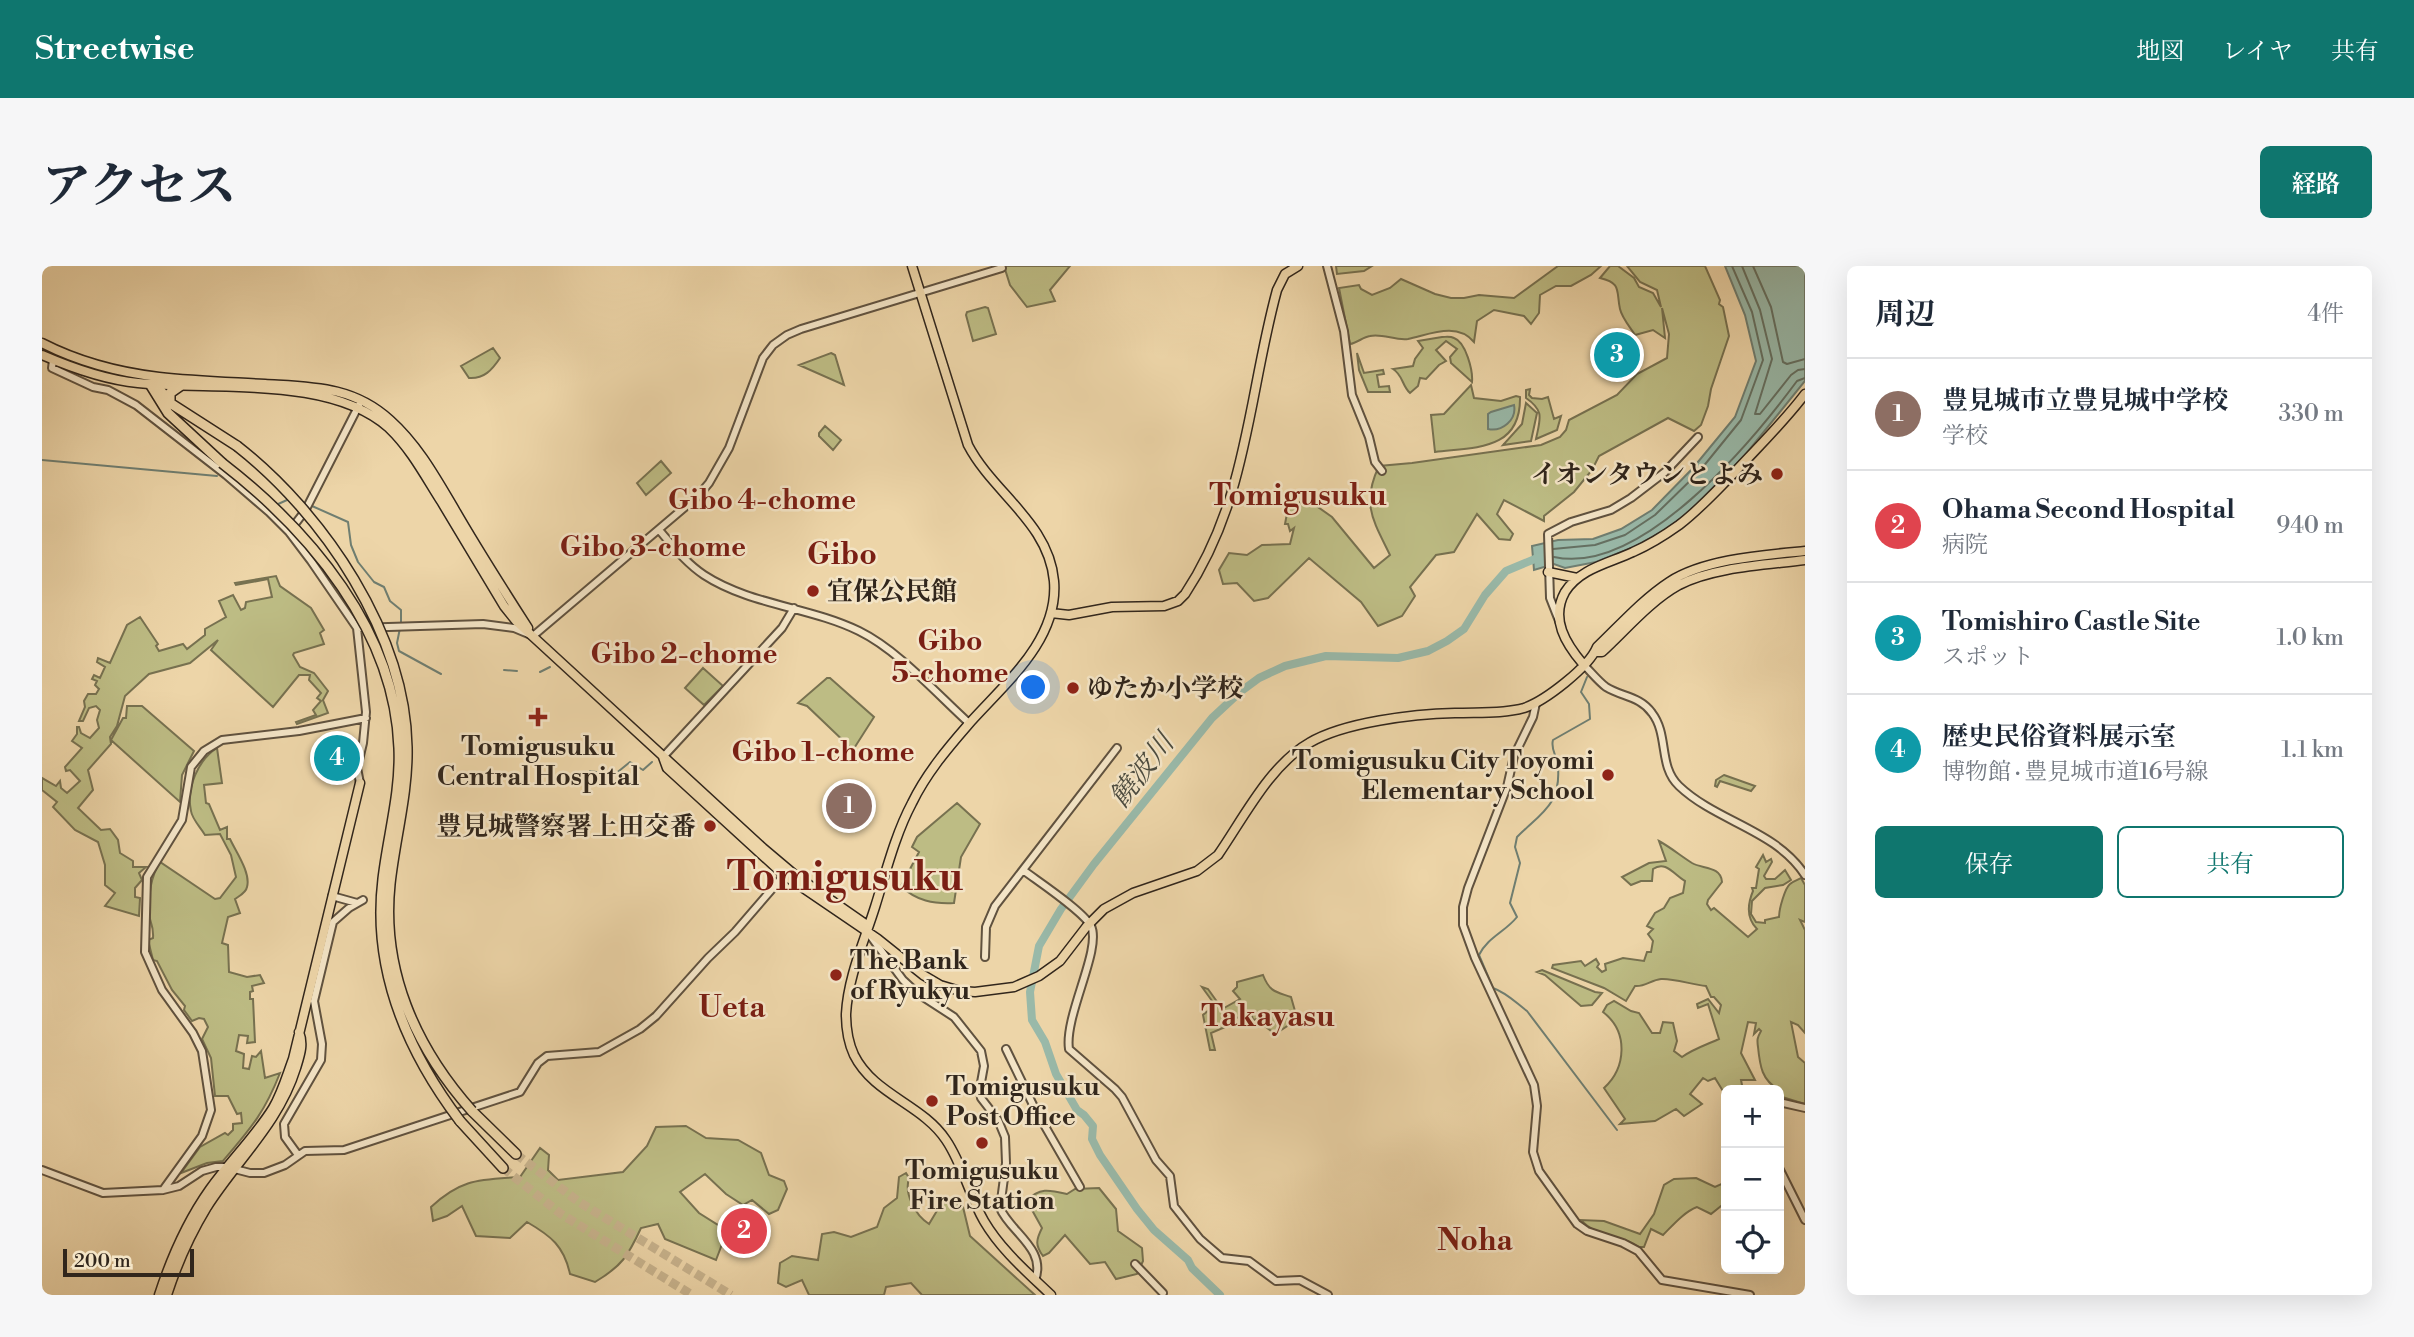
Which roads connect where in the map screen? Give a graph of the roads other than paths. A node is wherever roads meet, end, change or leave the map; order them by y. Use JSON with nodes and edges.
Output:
{"nodes":[{"id":1,"x":912,"y":266,"type":"edge"},
{"id":2,"x":1298,"y":266,"type":"edge"},
{"id":3,"x":1327,"y":266,"type":"edge"},
{"id":4,"x":1002,"y":268,"type":"edge"},
{"id":5,"x":919,"y":293,"type":"junction"},
{"id":6,"x":42,"y":343,"type":"edge"},
{"id":7,"x":42,"y":355,"type":"edge"},
{"id":8,"x":53,"y":360,"type":"junction"},
{"id":9,"x":151,"y":381,"type":"junction"},
{"id":10,"x":180,"y":386,"type":"junction"},
{"id":11,"x":1805,"y":394,"type":"edge"},
{"id":12,"x":170,"y":403,"type":"junction"},
{"id":13,"x":360,"y":404,"type":"junction"},
{"id":14,"x":1698,"y":437,"type":"dead end"},
{"id":15,"x":1382,"y":471,"type":"dead end"},
{"id":16,"x":659,"y":530,"type":"junction"},
{"id":17,"x":289,"y":532,"type":"junction"},
{"id":18,"x":1805,"y":551,"type":"edge"},
{"id":19,"x":1805,"y":560,"type":"edge"},
{"id":20,"x":1548,"y":570,"type":"junction"},
{"id":21,"x":1577,"y":578,"type":"junction"},
{"id":22,"x":794,"y":608,"type":"junction"},
{"id":23,"x":1051,"y":613,"type":"junction"},
{"id":24,"x":1559,"y":621,"type":"junction"},
{"id":25,"x":356,"y":628,"type":"junction"},
{"id":26,"x":533,"y":636,"type":"junction"},
{"id":27,"x":379,"y":643,"type":"junction"},
{"id":28,"x":1595,"y":652,"type":"junction"},
{"id":29,"x":1583,"y":664,"type":"junction"},
{"id":30,"x":1536,"y":703,"type":"junction"},
{"id":31,"x":366,"y":718,"type":"junction"},
{"id":32,"x":970,"y":723,"type":"junction"},
{"id":33,"x":1118,"y":748,"type":"dead end"},
{"id":34,"x":663,"y":757,"type":"junction"},
{"id":35,"x":359,"y":783,"type":"joint"},
{"id":36,"x":1023,"y":870,"type":"junction"},
{"id":37,"x":786,"y":872,"type":"junction"},
{"id":38,"x":1805,"y":875,"type":"edge"},
{"id":39,"x":332,"y":896,"type":"junction"},
{"id":40,"x":1089,"y":923,"type":"junction"},
{"id":41,"x":867,"y":931,"type":"junction"},
{"id":42,"x":894,"y":951,"type":"junction"},
{"id":43,"x":985,"y":957,"type":"dead end"},
{"id":44,"x":886,"y":958,"type":"junction"},
{"id":45,"x":1006,"y":1049,"type":"dead end"},
{"id":46,"x":1784,"y":1103,"type":"edge"},
{"id":47,"x":1805,"y":1108,"type":"edge"},
{"id":48,"x":516,"y":1154,"type":"tunnel mouth"},
{"id":49,"x":298,"y":1155,"type":"junction"},
{"id":50,"x":231,"y":1168,"type":"junction"},
{"id":51,"x":503,"y":1168,"type":"tunnel mouth"},
{"id":52,"x":42,"y":1170,"type":"edge"},
{"id":53,"x":199,"y":1173,"type":"junction"},
{"id":54,"x":1784,"y":1178,"type":"edge"},
{"id":55,"x":215,"y":1183,"type":"junction"},
{"id":56,"x":1080,"y":1187,"type":"dead end"},
{"id":57,"x":163,"y":1190,"type":"junction"},
{"id":58,"x":1805,"y":1220,"type":"edge"},
{"id":59,"x":1135,"y":1264,"type":"dead end"},
{"id":60,"x":1035,"y":1280,"type":"junction"},
{"id":61,"x":1163,"y":1293,"type":"edge"},
{"id":62,"x":159,"y":1295,"type":"edge"},
{"id":63,"x":167,"y":1295,"type":"edge"},
{"id":64,"x":1051,"y":1295,"type":"edge"},
{"id":65,"x":1328,"y":1295,"type":"edge"},
{"id":66,"x":1750,"y":1295,"type":"edge"}],
"edges":[{"from":1,"to":5,"type":"main road"},
{"from":2,"to":23,"type":"main road"},
{"from":3,"to":15,"type":"street"},
{"from":4,"to":5,"type":"street"},
{"from":5,"to":16,"type":"street"},
{"from":5,"to":23,"type":"main road"},
{"from":6,"to":9,"type":"main road"},
{"from":7,"to":8,"type":"main road"},
{"from":8,"to":9,"type":"main road"},
{"from":8,"to":17,"type":"street"},
{"from":9,"to":10,"type":"main road"},
{"from":9,"to":12,"type":"highway"},
{"from":9,"to":13,"type":"main road"},
{"from":9,"to":27,"type":"highway","bridge":true},
{"from":10,"to":12,"type":"highway"},
{"from":10,"to":13,"type":"main road"},
{"from":11,"to":21,"type":"main road"},
{"from":12,"to":27,"type":"highway","bridge":true},
{"from":13,"to":17,"type":"street"},
{"from":13,"to":26,"type":"main road"},
{"from":14,"to":20,"type":"street"},
{"from":16,"to":22,"type":"street"},
{"from":16,"to":26,"type":"street"},
{"from":17,"to":25,"type":"street"},
{"from":18,"to":28,"type":"main road"},
{"from":19,"to":28,"type":"main road"},
{"from":20,"to":21,"type":"main road"},
{"from":20,"to":24,"type":"street"},
{"from":21,"to":24,"type":"main road"},
{"from":22,"to":32,"type":"street"},
{"from":22,"to":34,"type":"street"},
{"from":23,"to":32,"type":"main road"},
{"from":24,"to":29,"type":"main road"},
{"from":25,"to":26,"type":"street"},
{"from":25,"to":31,"type":"street"},
{"from":26,"to":34,"type":"main road"},
{"from":27,"to":48,"type":"highway","bridge":true},
{"from":27,"to":51,"type":"highway","bridge":true},
{"from":28,"to":29,"type":"main road"},
{"from":29,"to":30,"type":"main road"},
{"from":29,"to":38,"type":"street"},
{"from":30,"to":40,"type":"main road"},
{"from":30,"to":66,"type":"street"},
{"from":31,"to":35,"type":"street"},
{"from":31,"to":57,"type":"street"},
{"from":32,"to":41,"type":"main road"},
{"from":33,"to":36,"type":"street"},
{"from":34,"to":37,"type":"main road"},
{"from":35,"to":39,"type":"main road"},
{"from":36,"to":40,"type":"street"},
{"from":36,"to":43,"type":"street"},
{"from":37,"to":41,"type":"main road"},
{"from":37,"to":49,"type":"street"},
{"from":39,"to":49,"type":"street"},
{"from":39,"to":50,"type":"main road"},
{"from":40,"to":42,"type":"main road"},
{"from":40,"to":65,"type":"street"},
{"from":41,"to":42,"type":"main road"},
{"from":41,"to":44,"type":"street"},
{"from":41,"to":60,"type":"main road"},
{"from":42,"to":44,"type":"street"},
{"from":44,"to":60,"type":"street"},
{"from":45,"to":56,"type":"street"},
{"from":46,"to":47,"type":"street"},
{"from":49,"to":50,"type":"street"},
{"from":50,"to":53,"type":"street"},
{"from":50,"to":55,"type":"main road"},
{"from":50,"to":63,"type":"main road"},
{"from":52,"to":57,"type":"street"},
{"from":53,"to":55,"type":"street"},
{"from":53,"to":57,"type":"street"},
{"from":54,"to":58,"type":"street"},
{"from":55,"to":62,"type":"main road"},
{"from":59,"to":61,"type":"street"},
{"from":60,"to":64,"type":"main road"}]}
